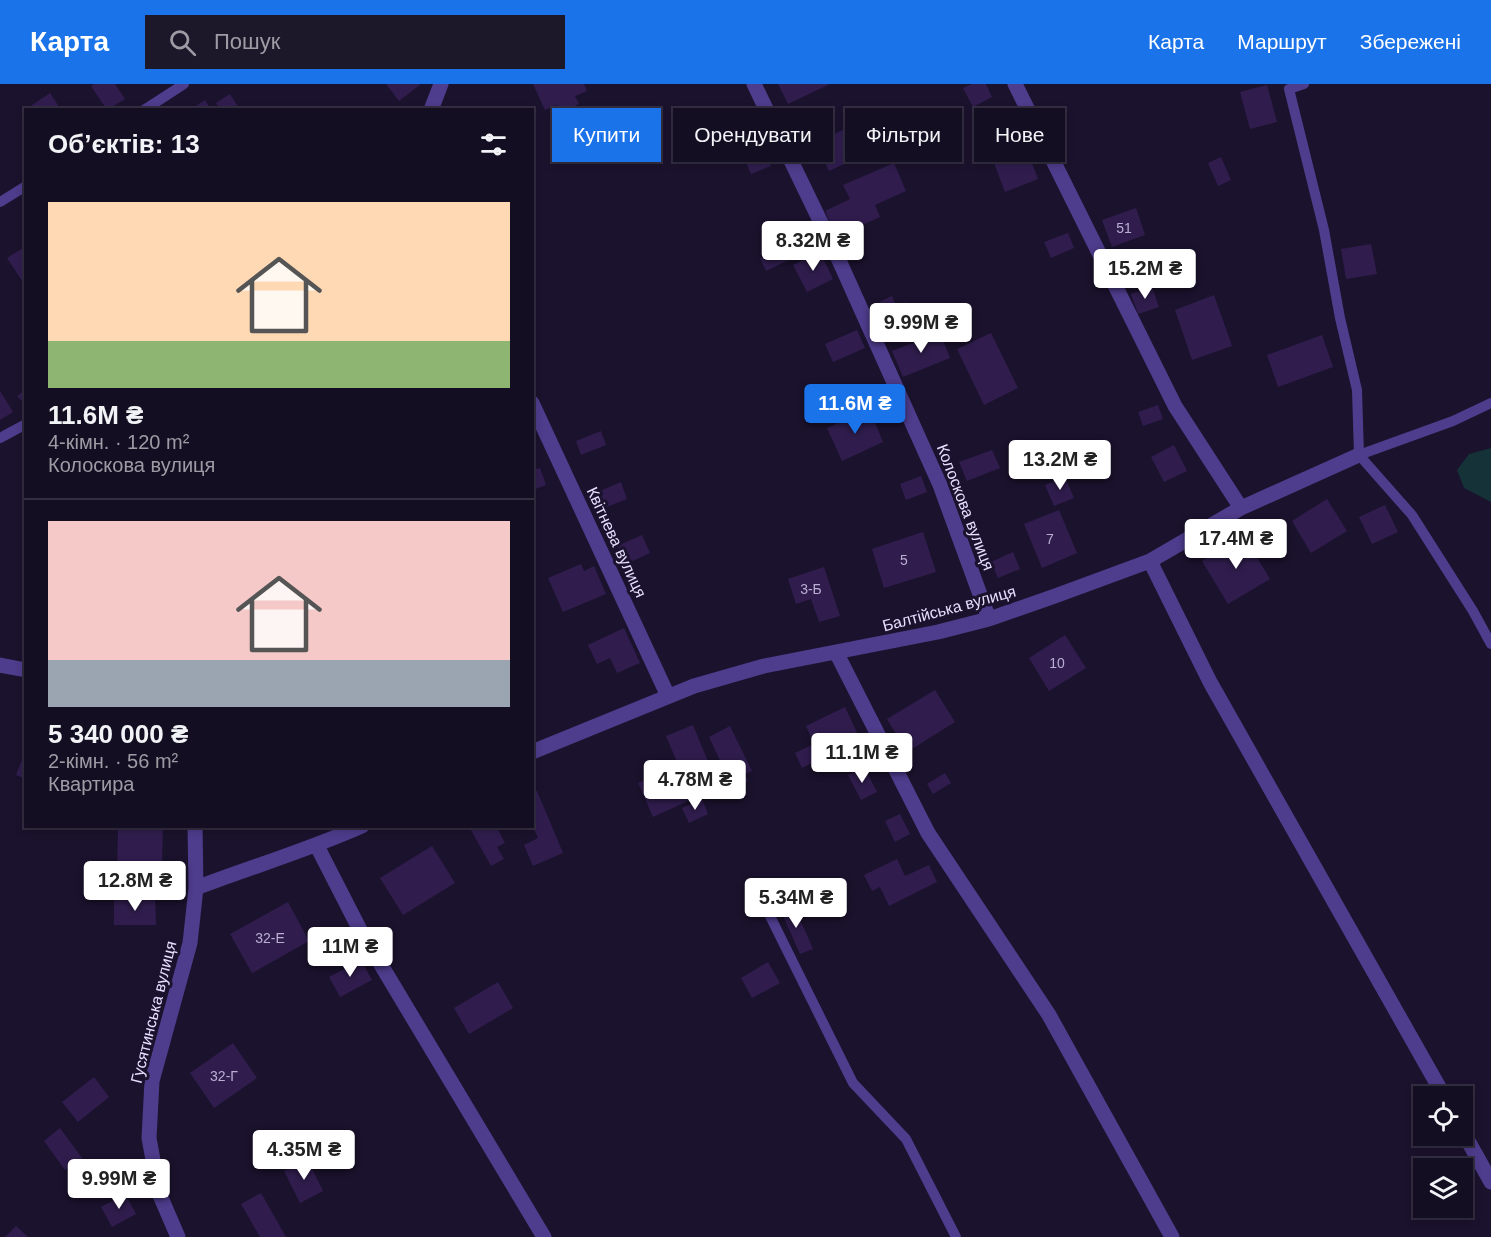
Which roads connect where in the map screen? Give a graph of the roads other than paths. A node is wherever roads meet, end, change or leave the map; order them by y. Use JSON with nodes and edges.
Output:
{"nodes":[{"id":1,"x":184,"y":84,"type":"edge"},
{"id":2,"x":441,"y":84,"type":"edge"},
{"id":3,"x":754,"y":84,"type":"edge"},
{"id":4,"x":1015,"y":84,"type":"edge"},
{"id":5,"x":1304,"y":84,"type":"edge"},
{"id":6,"x":1289,"y":87,"type":"edge"},
{"id":7,"x":147,"y":108,"type":"edge"},
{"id":8,"x":432,"y":108,"type":"edge"},
{"id":9,"x":24,"y":187,"type":"edge"},
{"id":10,"x":0,"y":202,"type":"edge"},
{"id":11,"x":1491,"y":404,"type":"edge"},
{"id":12,"x":534,"y":407,"type":"edge"},
{"id":13,"x":24,"y":425,"type":"edge"},
{"id":14,"x":0,"y":438,"type":"edge"},
{"id":15,"x":1359,"y":455,"type":"junction"},
{"id":16,"x":1241,"y":508,"type":"junction"},
{"id":17,"x":1150,"y":561,"type":"junction"},
{"id":18,"x":989,"y":619,"type":"junction"},
{"id":19,"x":1491,"y":644,"type":"edge"},
{"id":20,"x":837,"y":654,"type":"junction"},
{"id":21,"x":0,"y":665,"type":"edge"},
{"id":22,"x":24,"y":670,"type":"edge"},
{"id":23,"x":668,"y":696,"type":"junction"},
{"id":24,"x":534,"y":751,"type":"edge"},
{"id":25,"x":195,"y":828,"type":"edge"},
{"id":26,"x":358,"y":828,"type":"edge"},
{"id":27,"x":317,"y":846,"type":"junction"},
{"id":28,"x":196,"y":888,"type":"junction"},
{"id":29,"x":765,"y":906,"type":"dead end"},
{"id":30,"x":1438,"y":1086,"type":"edge"},
{"id":31,"x":1471,"y":1146,"type":"edge"},
{"id":32,"x":1491,"y":1182,"type":"edge"},
{"id":33,"x":178,"y":1237,"type":"edge"},
{"id":34,"x":544,"y":1237,"type":"edge"},
{"id":35,"x":956,"y":1237,"type":"edge"},
{"id":36,"x":1172,"y":1237,"type":"edge"}],
"edges":[{"from":1,"to":7,"type":"lane"},
{"from":2,"to":8,"type":"street"},
{"from":3,"to":18,"type":"street","name":"Колоскова вулиця"},
{"from":4,"to":16,"type":"street"},
{"from":5,"to":6,"type":"lane"},
{"from":6,"to":15,"type":"lane"},
{"from":9,"to":10,"type":"lane"},
{"from":11,"to":15,"type":"lane"},
{"from":12,"to":23,"type":"street","name":"Квітнева вулиця"},
{"from":13,"to":14,"type":"lane"},
{"from":15,"to":16,"type":"street","name":"Балтійська вулиця"},
{"from":15,"to":19,"type":"lane"},
{"from":16,"to":17,"type":"street","name":"Балтійська вулиця"},
{"from":17,"to":18,"type":"street","name":"Балтійська вулиця"},
{"from":17,"to":30,"type":"street"},
{"from":18,"to":20,"type":"street","name":"Балтійська вулиця"},
{"from":20,"to":23,"type":"street","name":"Балтійська вулиця"},
{"from":20,"to":36,"type":"street"},
{"from":21,"to":22,"type":"street"},
{"from":23,"to":24,"type":"street","name":"Балтійська вулиця"},
{"from":25,"to":28,"type":"street","name":"Гусятинська вулиця"},
{"from":26,"to":27,"type":"street"},
{"from":27,"to":28,"type":"street"},
{"from":27,"to":34,"type":"street"},
{"from":28,"to":33,"type":"street","name":"Гусятинська вулиця"},
{"from":29,"to":35,"type":"lane"},
{"from":31,"to":32,"type":"street"}]}
